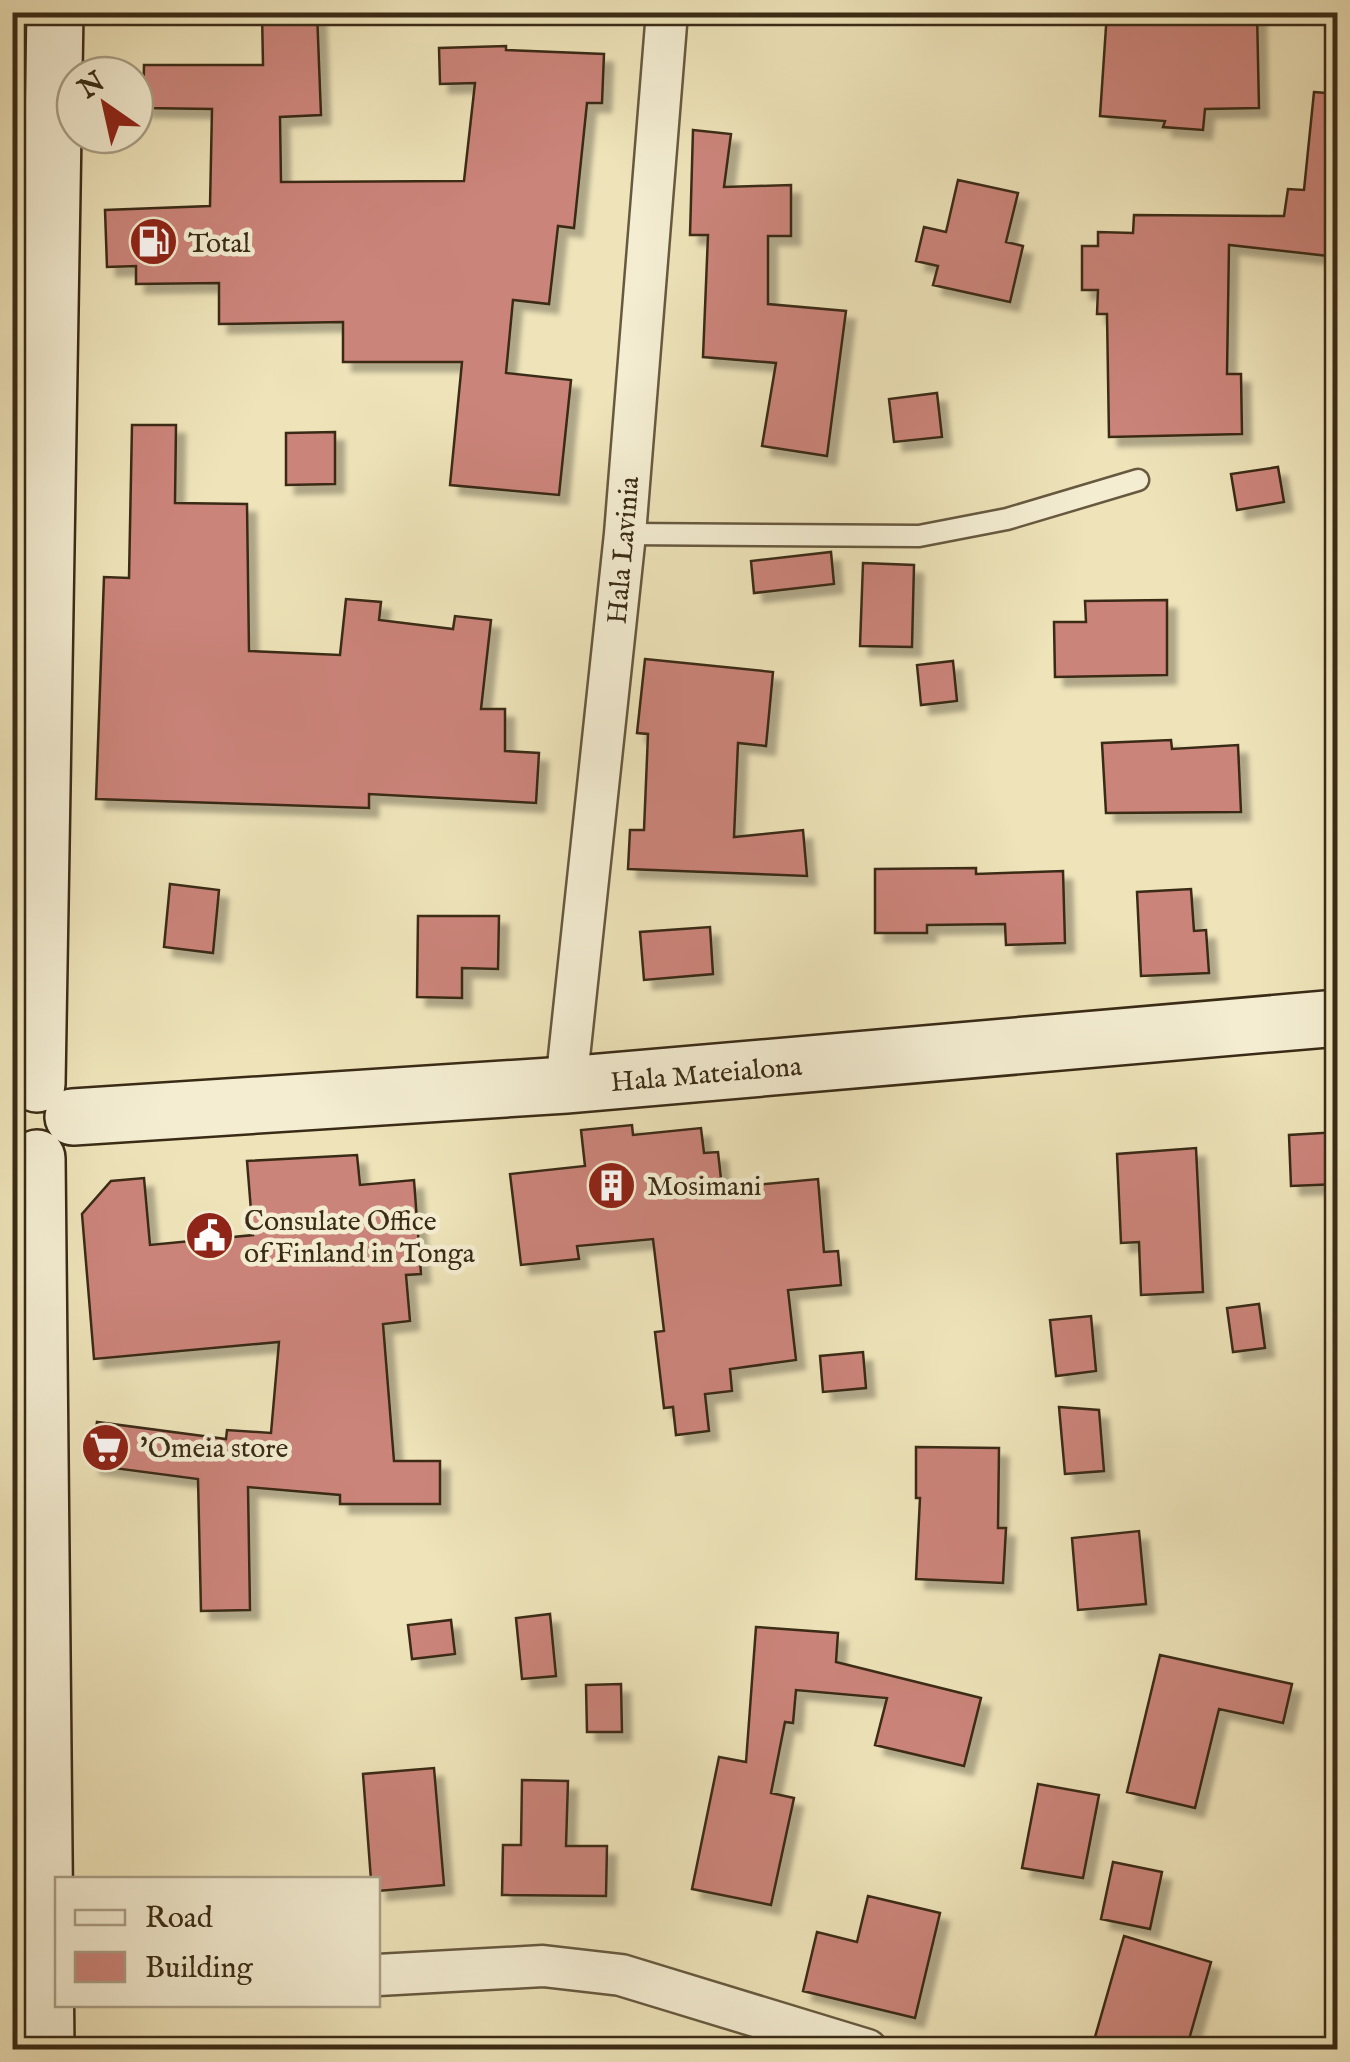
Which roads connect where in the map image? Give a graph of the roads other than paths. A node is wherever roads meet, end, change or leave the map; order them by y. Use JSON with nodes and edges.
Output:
{"nodes":[{"id":1,"x":55,"y":12,"type":"edge"},
{"id":2,"x":666,"y":12,"type":"edge"},
{"id":3,"x":1138,"y":480,"type":"dead end"},
{"id":4,"x":625,"y":534,"type":"junction"},
{"id":5,"x":1338,"y":1018,"type":"edge"},
{"id":6,"x":566,"y":1086,"type":"junction"},
{"id":7,"x":41,"y":1098,"type":"edge"},
{"id":8,"x":25,"y":1154,"type":"edge"},
{"id":9,"x":380,"y":1975,"type":"edge"},
{"id":10,"x":52,"y":1993,"type":"edge"},
{"id":11,"x":46,"y":2050,"type":"edge"},
{"id":12,"x":867,"y":2050,"type":"edge"}],
"edges":[{"from":1,"to":7,"type":"main road"},
{"from":2,"to":4,"type":"street","name":"Hala Lavinia"},
{"from":3,"to":4,"type":"lane"},
{"from":4,"to":6,"type":"street","name":"Hala Lavinia"},
{"from":5,"to":6,"type":"main road","name":"Hala Mateialona"},
{"from":6,"to":7,"type":"main road","name":"Hala Mateialona"},
{"from":7,"to":8,"type":"main road"},
{"from":8,"to":10,"type":"main road"},
{"from":9,"to":12,"type":"street"},
{"from":10,"to":11,"type":"main road"}]}
